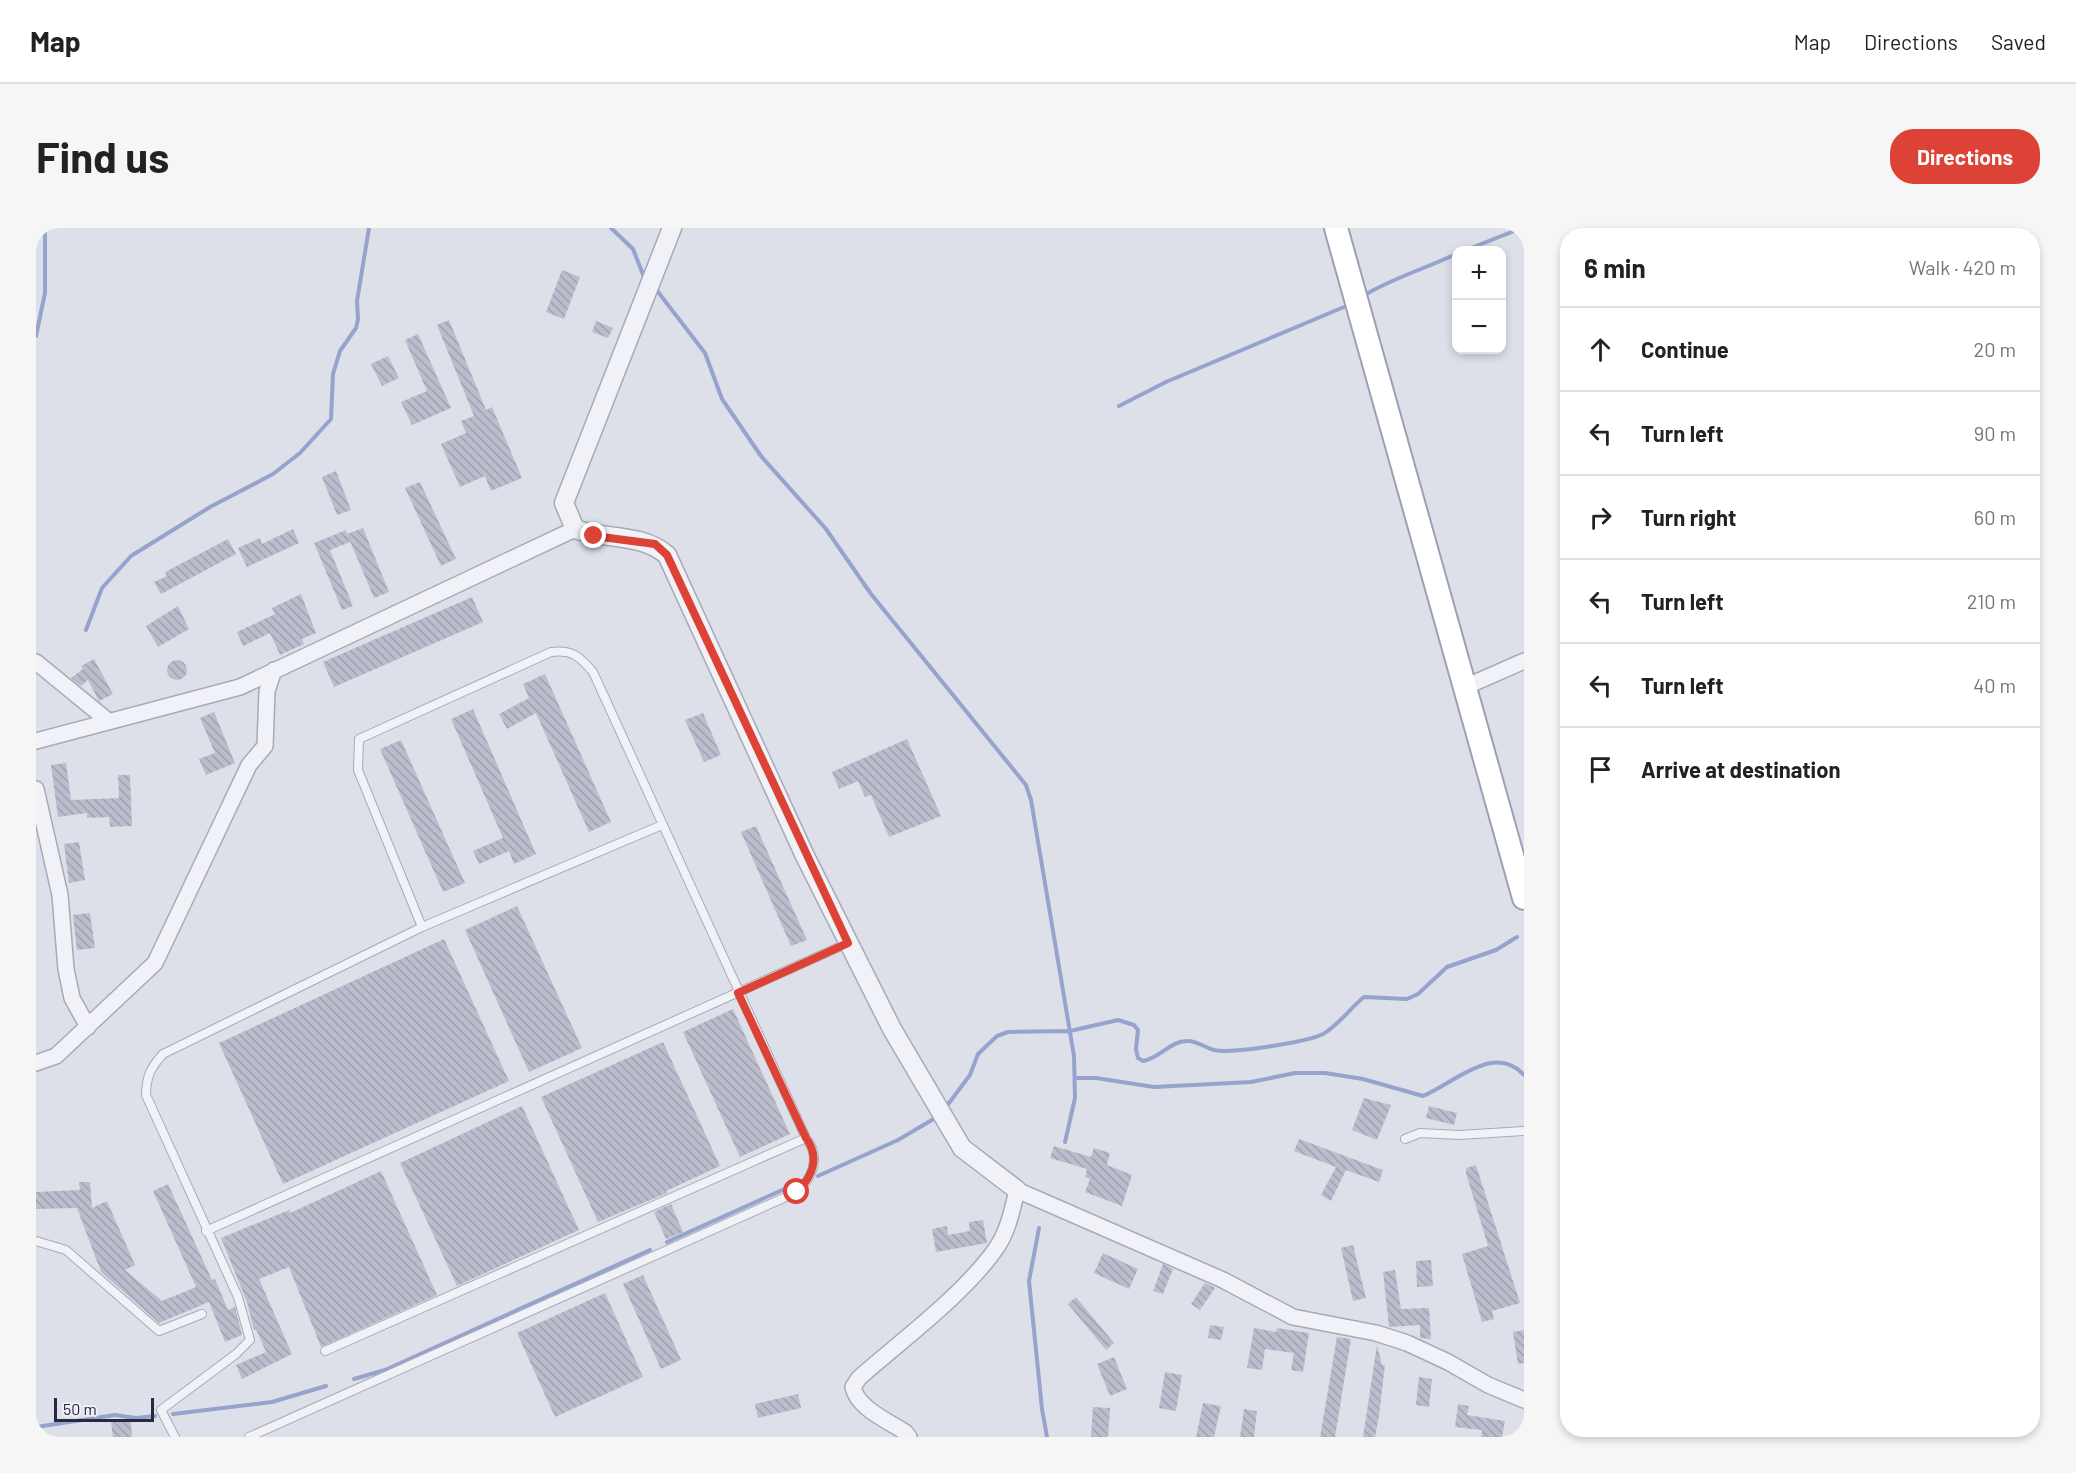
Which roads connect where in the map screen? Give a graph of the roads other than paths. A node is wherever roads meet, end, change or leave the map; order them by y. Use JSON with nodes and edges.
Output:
{"nodes":[{"id":1,"x":672,"y":228,"type":"edge"},
{"id":2,"x":1336,"y":228,"type":"edge"},
{"id":3,"x":575,"y":528,"type":"junction"},
{"id":4,"x":1524,"y":661,"type":"edge"},
{"id":5,"x":36,"y":662,"type":"edge"},
{"id":6,"x":274,"y":670,"type":"junction"},
{"id":7,"x":1465,"y":687,"type":"junction"},
{"id":8,"x":106,"y":720,"type":"junction"},
{"id":9,"x":36,"y":741,"type":"edge"},
{"id":10,"x":36,"y":789,"type":"edge"},
{"id":11,"x":662,"y":825,"type":"junction"},
{"id":12,"x":1524,"y":898,"type":"edge"},
{"id":13,"x":422,"y":927,"type":"junction"},
{"id":14,"x":848,"y":943,"type":"junction"},
{"id":15,"x":738,"y":993,"type":"junction"},
{"id":16,"x":88,"y":1027,"type":"junction"},
{"id":17,"x":36,"y":1063,"type":"edge"},
{"id":18,"x":1524,"y":1131,"type":"edge"},
{"id":19,"x":806,"y":1138,"type":"junction"},
{"id":20,"x":1405,"y":1139,"type":"dead end"},
{"id":21,"x":1017,"y":1190,"type":"junction"},
{"id":22,"x":206,"y":1231,"type":"junction"},
{"id":23,"x":36,"y":1241,"type":"edge"},
{"id":24,"x":202,"y":1314,"type":"dead end"},
{"id":25,"x":325,"y":1351,"type":"dead end"},
{"id":26,"x":1524,"y":1400,"type":"edge"},
{"id":27,"x":175,"y":1437,"type":"edge"},
{"id":28,"x":249,"y":1437,"type":"edge"},
{"id":29,"x":909,"y":1437,"type":"edge"}],
"edges":[{"from":1,"to":3,"type":"street"},
{"from":2,"to":7,"type":"main road"},
{"from":3,"to":6,"type":"street"},
{"from":3,"to":14,"type":"street"},
{"from":4,"to":7,"type":"street"},
{"from":5,"to":8,"type":"street"},
{"from":6,"to":8,"type":"street"},
{"from":6,"to":16,"type":"street"},
{"from":7,"to":12,"type":"main road"},
{"from":8,"to":9,"type":"street"},
{"from":10,"to":16,"type":"street"},
{"from":11,"to":13,"type":"lane"},
{"from":11,"to":13,"type":"lane"},
{"from":11,"to":15,"type":"lane"},
{"from":13,"to":22,"type":"lane"},
{"from":14,"to":15,"type":"lane"},
{"from":14,"to":21,"type":"street"},
{"from":15,"to":19,"type":"lane"},
{"from":15,"to":22,"type":"lane"},
{"from":16,"to":17,"type":"street"},
{"from":18,"to":20,"type":"lane"},
{"from":19,"to":25,"type":"lane"},
{"from":19,"to":28,"type":"lane"},
{"from":21,"to":26,"type":"street"},
{"from":21,"to":29,"type":"street"},
{"from":22,"to":27,"type":"lane"},
{"from":23,"to":24,"type":"lane"}]}
